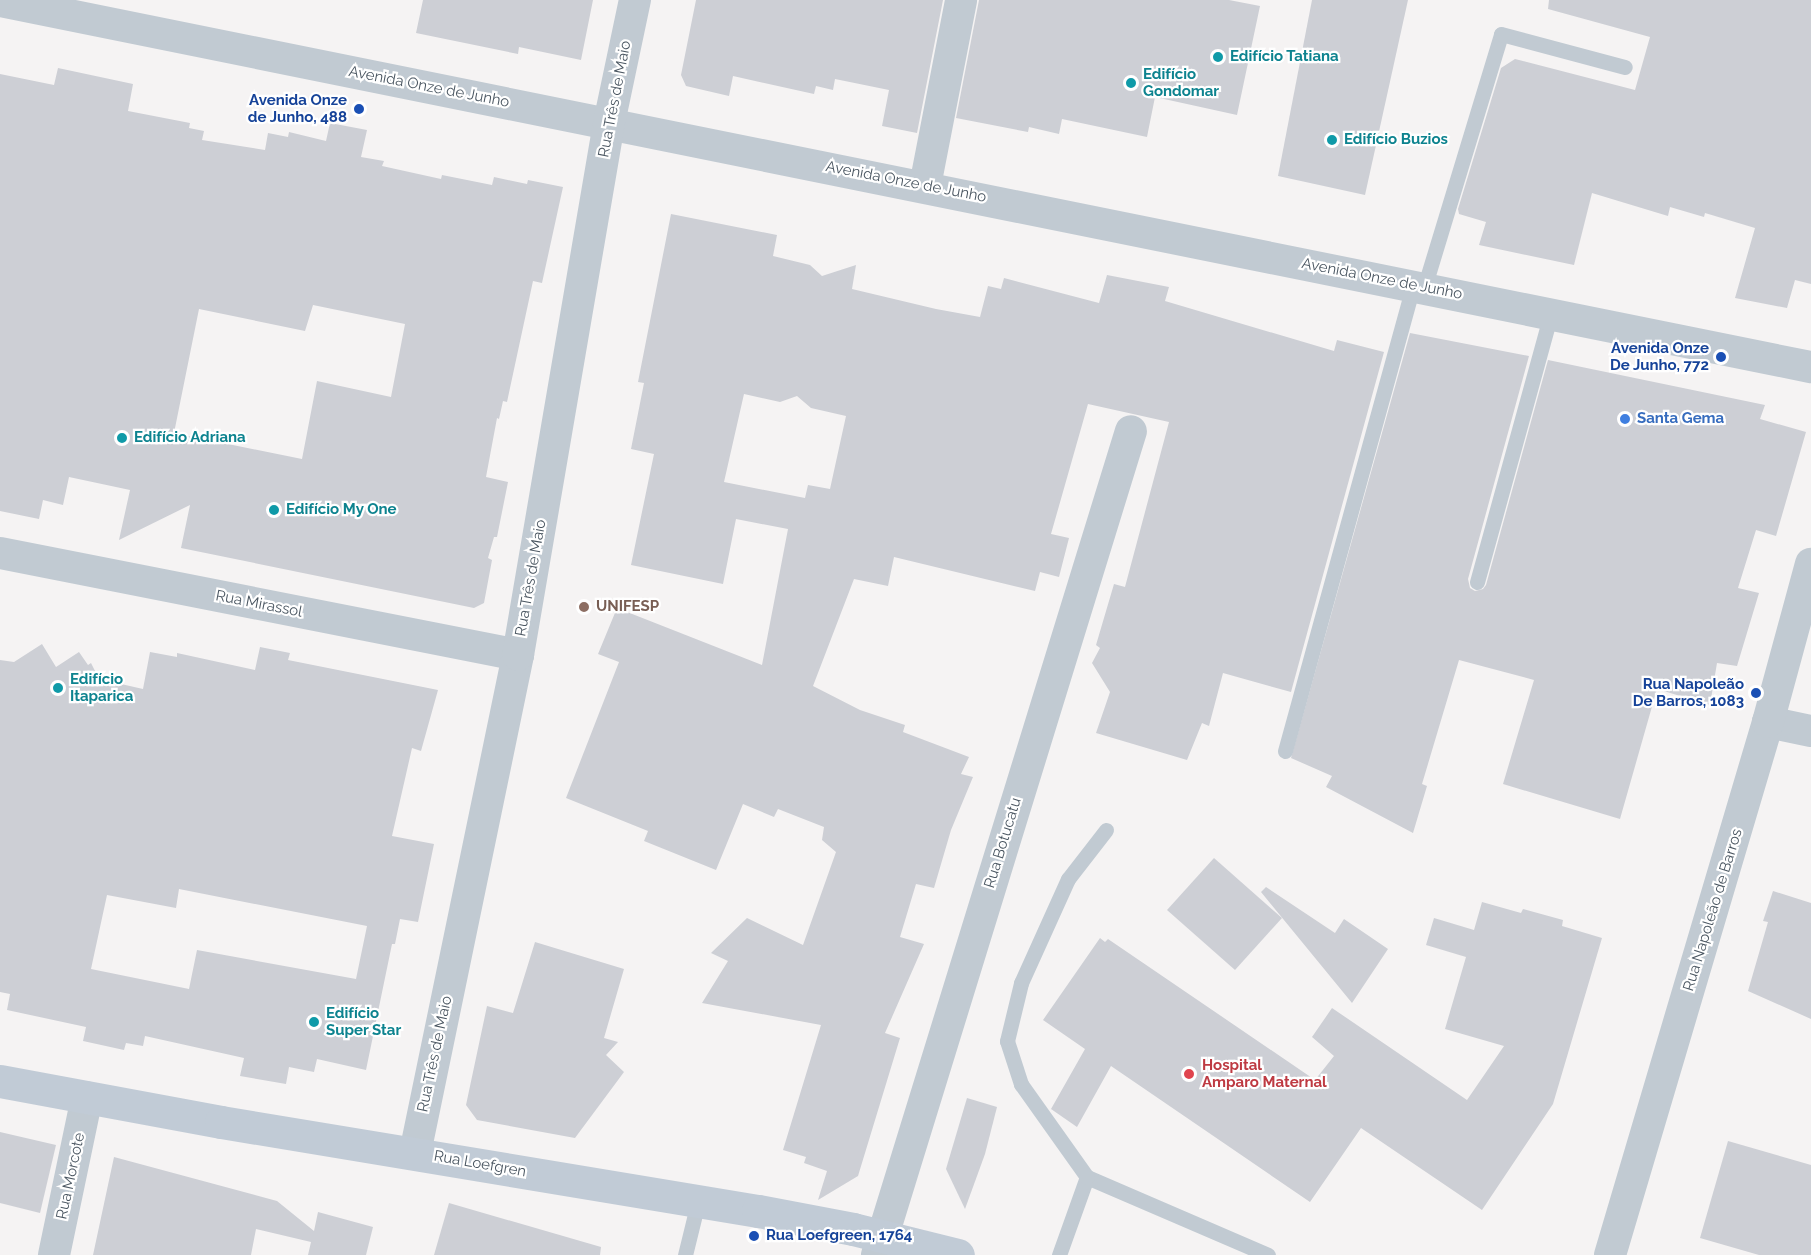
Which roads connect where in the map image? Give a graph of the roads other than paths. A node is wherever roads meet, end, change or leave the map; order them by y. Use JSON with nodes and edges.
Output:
{"nodes":[{"id":1,"x":635,"y":0,"type":"edge"},
{"id":2,"x":961,"y":0,"type":"edge"},
{"id":3,"x":0,"y":1,"type":"edge"},
{"id":4,"x":96,"y":10,"type":"edge"},
{"id":5,"x":1625,"y":67,"type":"dead end"},
{"id":6,"x":609,"y":123,"type":"junction"},
{"id":7,"x":925,"y":186,"type":"junction"},
{"id":8,"x":1418,"y":286,"type":"junction"},
{"id":9,"x":1551,"y":314,"type":"junction"},
{"id":10,"x":1811,"y":367,"type":"edge"},
{"id":11,"x":1131,"y":431,"type":"dead end"},
{"id":12,"x":0,"y":553,"type":"edge"},
{"id":13,"x":1811,"y":564,"type":"edge"},
{"id":14,"x":1477,"y":582,"type":"dead end"},
{"id":15,"x":518,"y":656,"type":"junction"},
{"id":16,"x":1768,"y":722,"type":"junction"},
{"id":17,"x":1811,"y":731,"type":"edge"},
{"id":18,"x":1285,"y":751,"type":"dead end"},
{"id":19,"x":1106,"y":830,"type":"dead end"},
{"id":20,"x":0,"y":1081,"type":"edge"},
{"id":21,"x":87,"y":1097,"type":"junction"},
{"id":22,"x":415,"y":1153,"type":"junction"},
{"id":23,"x":1087,"y":1177,"type":"junction"},
{"id":24,"x":698,"y":1202,"type":"junction"},
{"id":25,"x":880,"y":1246,"type":"edge"},
{"id":26,"x":54,"y":1255,"type":"edge"},
{"id":27,"x":685,"y":1255,"type":"edge"},
{"id":28,"x":958,"y":1255,"type":"edge"},
{"id":29,"x":1059,"y":1255,"type":"edge"},
{"id":30,"x":1268,"y":1255,"type":"edge"},
{"id":31,"x":1610,"y":1255,"type":"edge"}],
"edges":[{"from":1,"to":6,"type":"street","name":"Rua Três de Maio"},
{"from":2,"to":7,"type":"street"},
{"from":3,"to":4,"type":"street","name":"Avenida Onze de Junho"},
{"from":4,"to":6,"type":"street","name":"Avenida Onze de Junho"},
{"from":5,"to":8,"type":"lane"},
{"from":6,"to":7,"type":"street","name":"Avenida Onze de Junho"},
{"from":6,"to":15,"type":"street","name":"Rua Três de Maio"},
{"from":7,"to":8,"type":"street","name":"Avenida Onze de Junho"},
{"from":8,"to":9,"type":"street","name":"Avenida Onze de Junho"},
{"from":8,"to":18,"type":"lane"},
{"from":9,"to":10,"type":"street","name":"Avenida Onze de Junho"},
{"from":9,"to":14,"type":"lane"},
{"from":11,"to":25,"type":"street","name":"Rua Botucatu"},
{"from":12,"to":15,"type":"street","name":"Rua Mirassol"},
{"from":13,"to":16,"type":"street","name":"Rua Napoleão de Barros"},
{"from":15,"to":22,"type":"street","name":"Rua Três de Maio"},
{"from":16,"to":17,"type":"street"},
{"from":16,"to":31,"type":"street","name":"Rua Napoleão de Barros"},
{"from":19,"to":23,"type":"lane"},
{"from":20,"to":21,"type":"street","name":"Rua Loefgren"},
{"from":21,"to":22,"type":"street","name":"Rua Loefgren"},
{"from":21,"to":26,"type":"street","name":"Rua Morcote"},
{"from":22,"to":24,"type":"street","name":"Rua Loefgren"},
{"from":23,"to":29,"type":"lane"},
{"from":23,"to":30,"type":"lane"},
{"from":24,"to":25,"type":"street","name":"Rua Loefgren"},
{"from":24,"to":27,"type":"lane"},
{"from":25,"to":28,"type":"street","name":"Rua Loefgren"}]}
